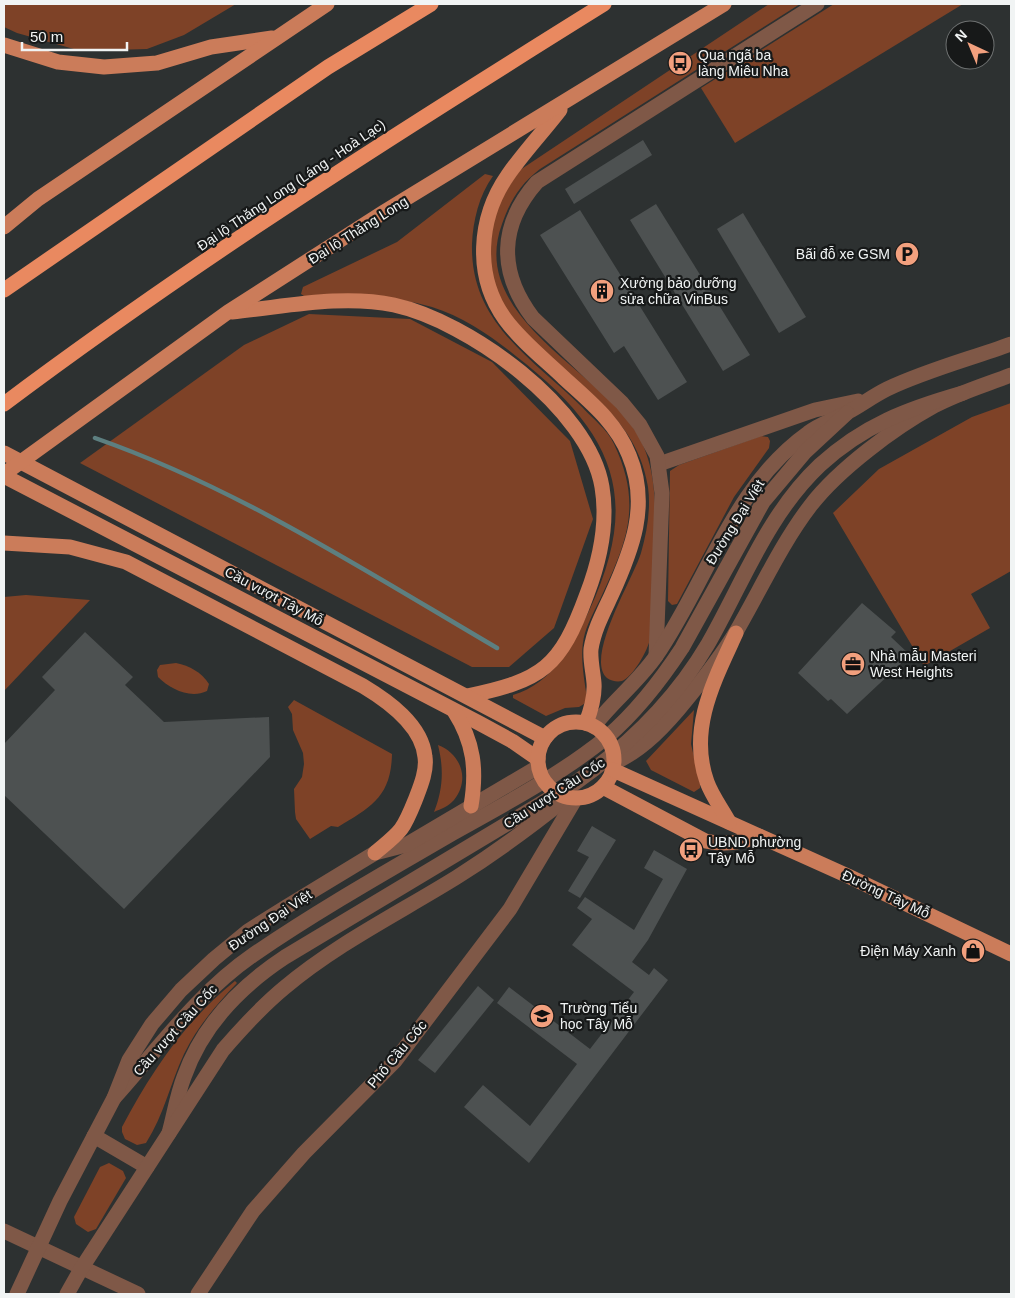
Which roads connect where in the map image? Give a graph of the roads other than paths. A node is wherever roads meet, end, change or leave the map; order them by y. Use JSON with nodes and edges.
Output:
{"nodes":[{"id":1,"x":327,"y":4,"type":"edge"},
{"id":2,"x":431,"y":4,"type":"edge"},
{"id":3,"x":604,"y":4,"type":"edge"},
{"id":4,"x":724,"y":4,"type":"edge"},
{"id":5,"x":817,"y":4,"type":"edge"},
{"id":6,"x":276,"y":38,"type":"junction"},
{"id":7,"x":4,"y":45,"type":"edge"},
{"id":8,"x":567,"y":101,"type":"junction"},
{"id":9,"x":4,"y":227,"type":"edge"},
{"id":10,"x":4,"y":290,"type":"edge"},
{"id":11,"x":228,"y":312,"type":"junction"},
{"id":12,"x":1011,"y":344,"type":"edge"},
{"id":13,"x":1011,"y":375,"type":"edge"},
{"id":14,"x":963,"y":393,"type":"junction"},
{"id":15,"x":871,"y":398,"type":"junction"},
{"id":16,"x":4,"y":404,"type":"edge"},
{"id":17,"x":847,"y":413,"type":"junction"},
{"id":18,"x":4,"y":453,"type":"edge"},
{"id":19,"x":659,"y":464,"type":"junction"},
{"id":20,"x":4,"y":475,"type":"edge"},
{"id":21,"x":4,"y":543,"type":"edge"},
{"id":22,"x":736,"y":632,"type":"junction"},
{"id":23,"x":656,"y":656,"type":"junction"},
{"id":24,"x":467,"y":696,"type":"junction"},
{"id":25,"x":453,"y":710,"type":"junction"},
{"id":26,"x":590,"y":724,"type":"junction"},
{"id":27,"x":545,"y":738,"type":"junction"},
{"id":28,"x":538,"y":763,"type":"junction"},
{"id":29,"x":614,"y":766,"type":"junction"},
{"id":30,"x":603,"y":787,"type":"junction"},
{"id":31,"x":572,"y":798,"type":"junction"},
{"id":32,"x":471,"y":806,"type":"junction"},
{"id":33,"x":729,"y":822,"type":"junction"},
{"id":34,"x":759,"y":836,"type":"junction"},
{"id":35,"x":375,"y":853,"type":"junction"},
{"id":36,"x":1011,"y":954,"type":"edge"},
{"id":37,"x":114,"y":1098,"type":"junction"},
{"id":38,"x":169,"y":1133,"type":"junction"},
{"id":39,"x":94,"y":1136,"type":"junction"},
{"id":40,"x":147,"y":1167,"type":"junction"},
{"id":41,"x":4,"y":1231,"type":"edge"},
{"id":42,"x":38,"y":1248,"type":"junction"},
{"id":43,"x":81,"y":1269,"type":"junction"},
{"id":44,"x":17,"y":1294,"type":"edge"},
{"id":45,"x":67,"y":1294,"type":"edge"},
{"id":46,"x":138,"y":1294,"type":"edge"},
{"id":47,"x":198,"y":1294,"type":"edge"}],
"edges":[{"from":1,"to":6,"type":"main road"},
{"from":2,"to":10,"type":"highway"},
{"from":3,"to":16,"type":"highway","name":"Đại lộ Thăng Long (Láng - Hoà Lạc)"},
{"from":4,"to":8,"type":"main road","name":"Đại lộ Thăng Long"},
{"from":5,"to":19,"type":"street"},
{"from":6,"to":7,"type":"main road"},
{"from":6,"to":9,"type":"main road"},
{"from":8,"to":11,"type":"main road","name":"Đại lộ Thăng Long"},
{"from":8,"to":26,"type":"main road"},
{"from":11,"to":20,"type":"main road","name":"Đại lộ Thăng Long"},
{"from":11,"to":24,"type":"main road"},
{"from":12,"to":15,"type":"street","name":"Đường Đại Việt"},
{"from":13,"to":14,"type":"street"},
{"from":14,"to":22,"type":"street"},
{"from":14,"to":38,"type":"street","name":"Cầu vượt Cầu Cốc"},
{"from":15,"to":17,"type":"street","name":"Đường Đại Việt"},
{"from":15,"to":19,"type":"street"},
{"from":17,"to":23,"type":"street","name":"Đường Đại Việt"},
{"from":17,"to":37,"type":"street","name":"Cầu vượt Cầu Cốc"},
{"from":18,"to":24,"type":"main road","name":"Cầu vượt Tây Mỗ"},
{"from":19,"to":23,"type":"street"},
{"from":20,"to":25,"type":"main road","name":"Cầu vượt Tây Mỗ"},
{"from":21,"to":35,"type":"main road"},
{"from":22,"to":29,"type":"street"},
{"from":22,"to":33,"type":"main road"},
{"from":23,"to":26,"type":"street","name":"Đường Đại Việt"},
{"from":24,"to":27,"type":"main road","name":"Cầu vượt Tây Mỗ"},
{"from":25,"to":28,"type":"main road","name":"Cầu vượt Tây Mỗ"},
{"from":25,"to":32,"type":"main road"},
{"from":26,"to":27,"type":"main road"},
{"from":26,"to":29,"type":"main road"},
{"from":27,"to":28,"type":"main road"},
{"from":28,"to":31,"type":"main road"},
{"from":28,"to":32,"type":"street","name":"Đường Đại Việt"},
{"from":29,"to":30,"type":"main road"},
{"from":29,"to":33,"type":"main road","name":"Đường Tây Mỗ"},
{"from":30,"to":31,"type":"main road"},
{"from":30,"to":34,"type":"main road"},
{"from":31,"to":38,"type":"street"},
{"from":31,"to":47,"type":"street","name":"Phố Cầu Cốc"},
{"from":32,"to":35,"type":"street","name":"Đường Đại Việt"},
{"from":33,"to":34,"type":"main road","name":"Đường Tây Mỗ"},
{"from":34,"to":36,"type":"main road","name":"Đường Tây Mỗ"},
{"from":35,"to":37,"type":"street","name":"Đường Đại Việt"},
{"from":37,"to":39,"type":"street","name":"Đường Đại Việt"},
{"from":38,"to":40,"type":"street"},
{"from":39,"to":40,"type":"street"},
{"from":39,"to":42,"type":"street","name":"Đường Đại Việt"},
{"from":40,"to":43,"type":"street"},
{"from":41,"to":42,"type":"street"},
{"from":42,"to":43,"type":"street"},
{"from":42,"to":44,"type":"street","name":"Đường Đại Việt"},
{"from":43,"to":45,"type":"street"},
{"from":43,"to":46,"type":"street"}]}
